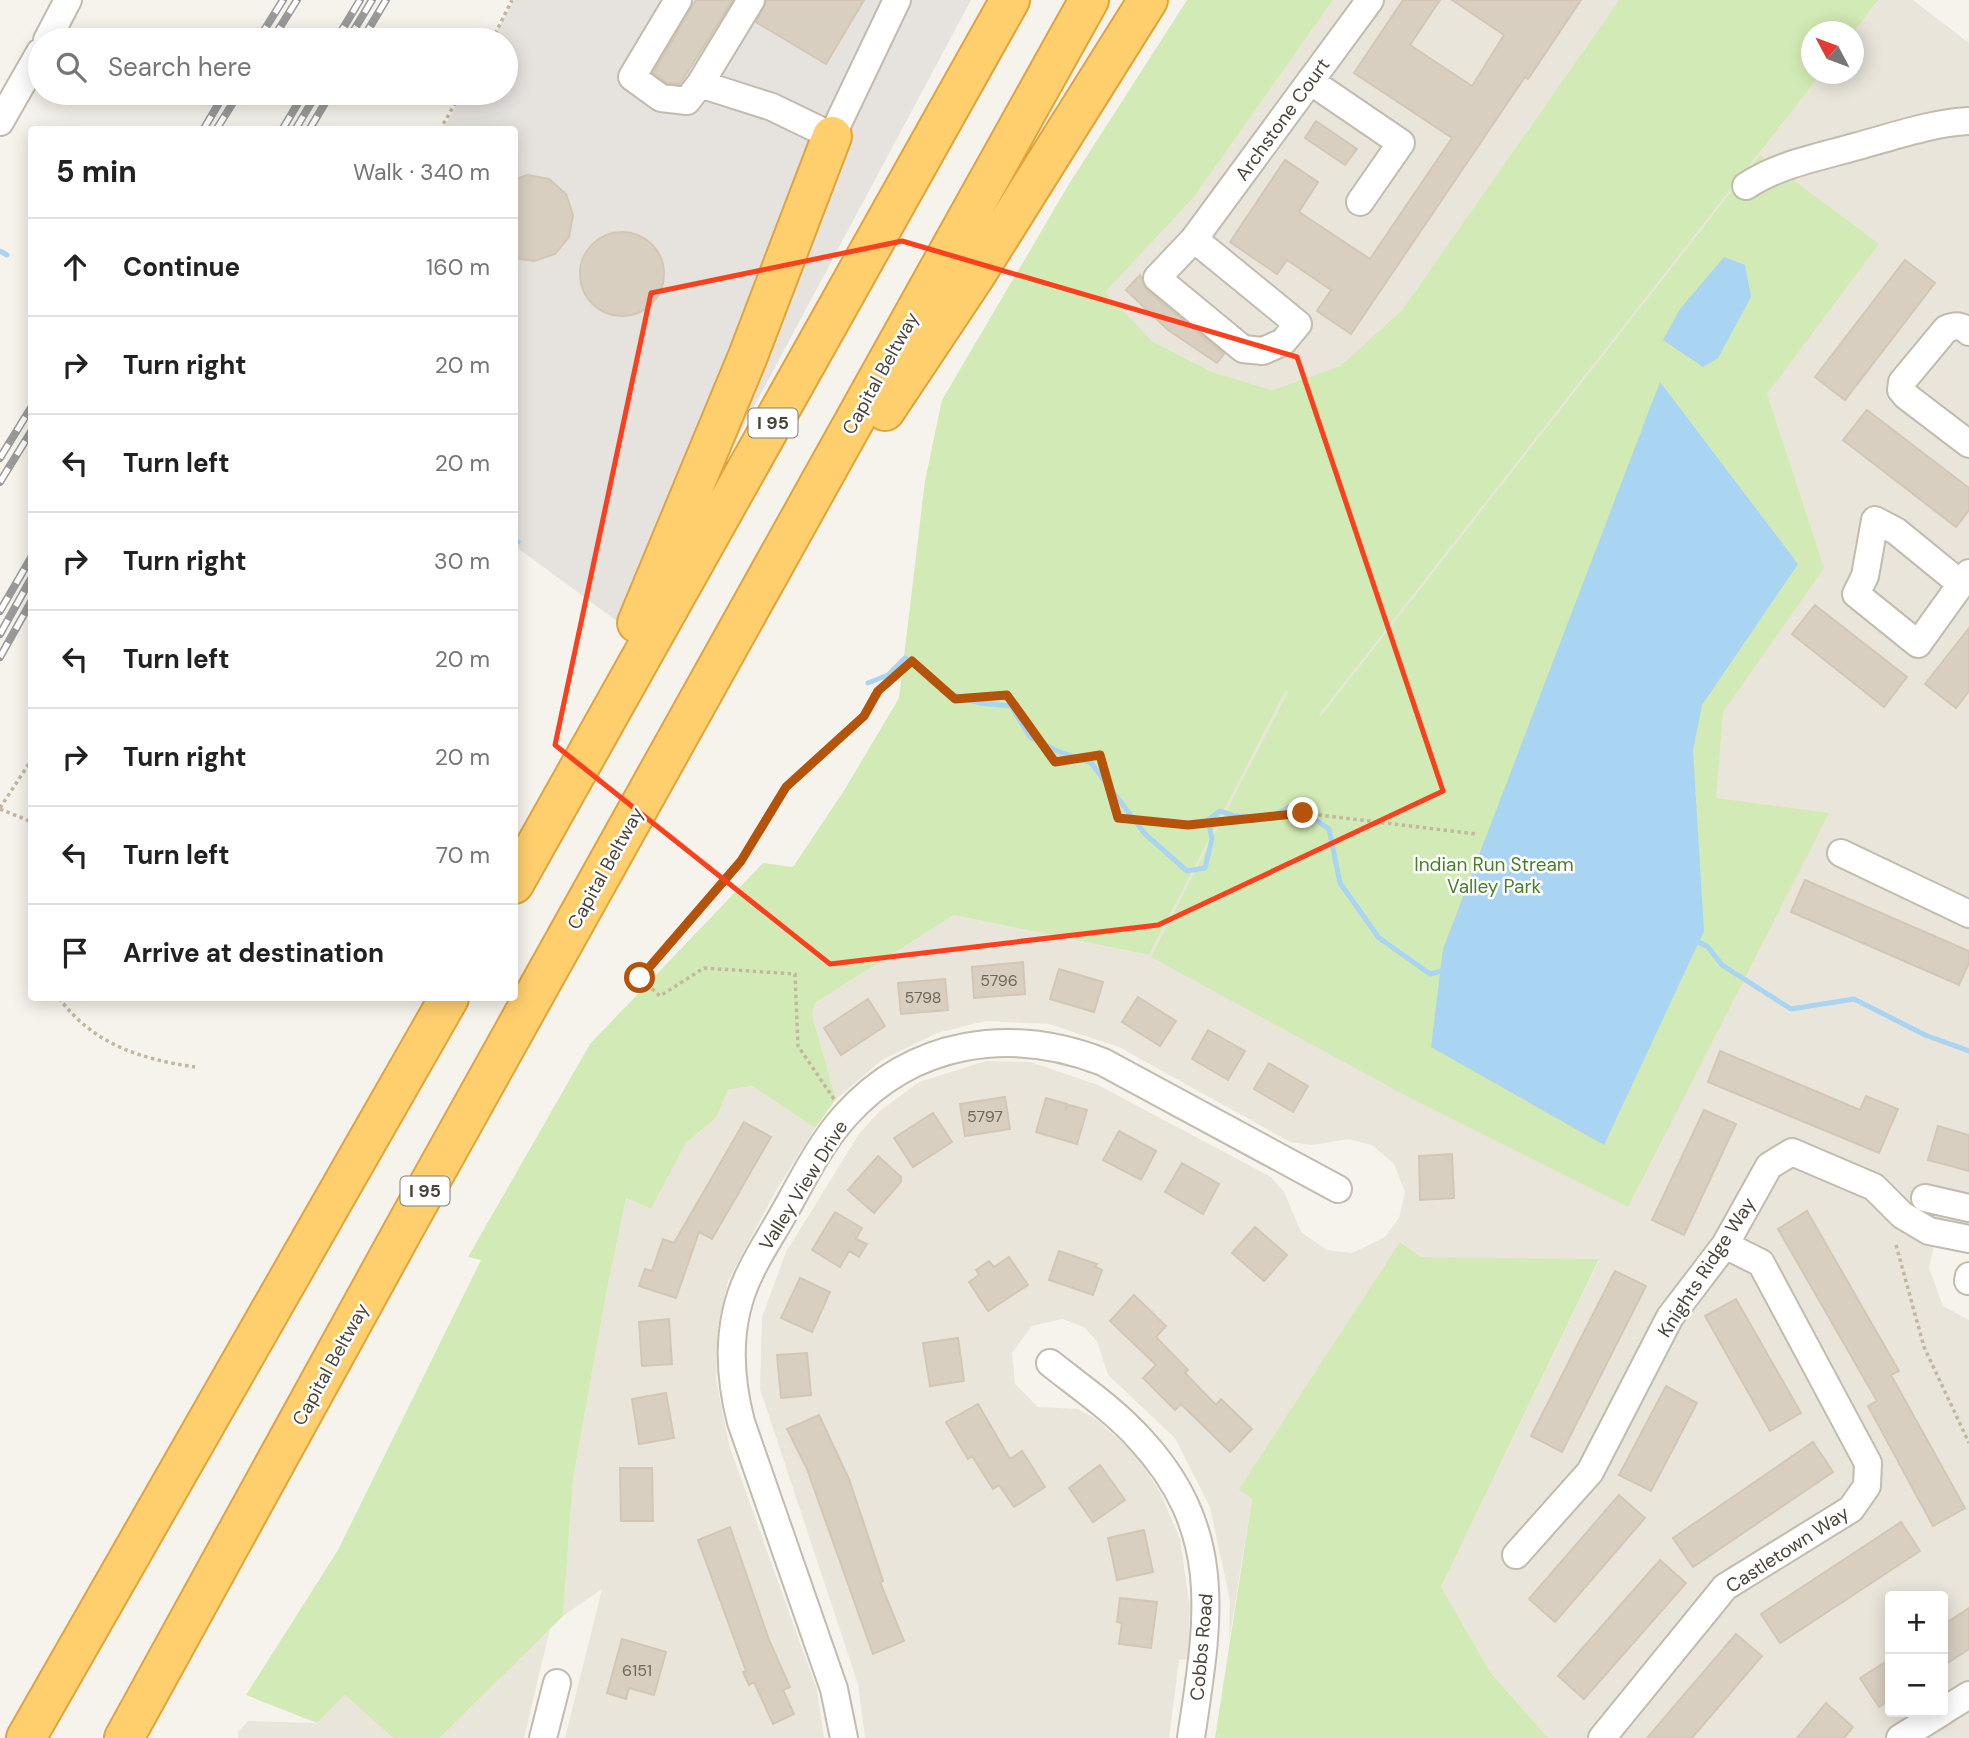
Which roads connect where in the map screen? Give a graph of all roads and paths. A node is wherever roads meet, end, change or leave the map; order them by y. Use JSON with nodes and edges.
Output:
{"nodes":[{"id":1,"x":68,"y":0,"type":"edge"},
{"id":2,"x":512,"y":0,"type":"edge"},
{"id":3,"x":678,"y":0,"type":"edge"},
{"id":4,"x":751,"y":0,"type":"edge"},
{"id":5,"x":897,"y":0,"type":"edge"},
{"id":6,"x":1010,"y":0,"type":"edge"},
{"id":7,"x":1089,"y":0,"type":"edge"},
{"id":8,"x":1148,"y":0,"type":"edge"},
{"id":9,"x":1370,"y":0,"type":"edge"},
{"id":10,"x":54,"y":28,"type":"edge"},
{"id":11,"x":498,"y":28,"type":"edge"},
{"id":12,"x":28,"y":74,"type":"edge"},
{"id":13,"x":1310,"y":81,"type":"junction"},
{"id":14,"x":700,"y":84,"type":"junction"},
{"id":15,"x":454,"y":105,"type":"edge"},
{"id":16,"x":1969,"y":121,"type":"edge"},
{"id":17,"x":0,"y":122,"type":"edge"},
{"id":18,"x":442,"y":126,"type":"edge"},
{"id":19,"x":832,"y":136,"type":"junction"},
{"id":20,"x":1746,"y":186,"type":"dead end"},
{"id":21,"x":1360,"y":202,"type":"dead end"},
{"id":22,"x":1194,"y":239,"type":"junction"},
{"id":23,"x":1969,"y":331,"type":"edge"},
{"id":24,"x":1969,"y":444,"type":"edge"},
{"id":25,"x":1965,"y":579,"type":"edge"},
{"id":26,"x":728,"y":646,"type":"junction"},
{"id":27,"x":28,"y":765,"type":"edge"},
{"id":28,"x":0,"y":808,"type":"edge"},
{"id":29,"x":28,"y":820,"type":"edge"},
{"id":30,"x":1476,"y":834,"type":"dead end"},
{"id":31,"x":537,"y":845,"type":"junction"},
{"id":32,"x":1841,"y":853,"type":"dead end"},
{"id":33,"x":518,"y":877,"type":"edge"},
{"id":34,"x":1969,"y":915,"type":"edge"},
{"id":35,"x":61,"y":1001,"type":"edge"},
{"id":36,"x":447,"y":1001,"type":"edge"},
{"id":37,"x":195,"y":1067,"type":"dead end"},
{"id":38,"x":845,"y":1116,"type":"junction"},
{"id":39,"x":1338,"y":1189,"type":"dead end"},
{"id":40,"x":1924,"y":1198,"type":"dead end"},
{"id":41,"x":1969,"y":1208,"type":"edge"},
{"id":42,"x":1969,"y":1239,"type":"edge"},
{"id":43,"x":1725,"y":1245,"type":"junction"},
{"id":44,"x":1896,"y":1245,"type":"dead end"},
{"id":45,"x":1050,"y":1363,"type":"dead end"},
{"id":46,"x":1969,"y":1443,"type":"edge"},
{"id":47,"x":1516,"y":1555,"type":"dead end"},
{"id":48,"x":557,"y":1683,"type":"dead end"},
{"id":49,"x":1969,"y":1695,"type":"edge"},
{"id":50,"x":1948,"y":1707,"type":"edge"},
{"id":51,"x":1933,"y":1717,"type":"edge"},
{"id":52,"x":26,"y":1738,"type":"edge"},
{"id":53,"x":124,"y":1738,"type":"edge"},
{"id":54,"x":543,"y":1738,"type":"edge"},
{"id":55,"x":844,"y":1738,"type":"edge"},
{"id":56,"x":1191,"y":1738,"type":"edge"},
{"id":57,"x":1602,"y":1738,"type":"edge"},
{"id":58,"x":1900,"y":1738,"type":"edge"}],
"edges":[{"from":1,"to":10,"type":"street"},
{"from":2,"to":11,"type":"path"},
{"from":3,"to":14,"type":"street"},
{"from":4,"to":14,"type":"street"},
{"from":5,"to":19,"type":"street"},
{"from":6,"to":31,"type":"highway","number":"I 95"},
{"from":7,"to":26,"type":"highway","name":"Capital Beltway","number":"I 95"},
{"from":8,"to":26,"type":"highway"},
{"from":9,"to":13,"type":"street","name":"Archstone Court"},
{"from":12,"to":17,"type":"street"},
{"from":13,"to":21,"type":"street"},
{"from":13,"to":22,"type":"street","name":"Archstone Court"},
{"from":14,"to":19,"type":"street"},
{"from":15,"to":18,"type":"path"},
{"from":16,"to":20,"type":"street"},
{"from":19,"to":31,"type":"highway"},
{"from":22,"to":22,"type":"street","name":"Archstone Court"},
{"from":23,"to":24,"type":"street"},
{"from":25,"to":25,"type":"street"},
{"from":26,"to":53,"type":"highway","name":"Capital Beltway","number":"I 95"},
{"from":27,"to":28,"type":"path"},
{"from":28,"to":29,"type":"path"},
{"from":30,"to":38,"type":"path"},
{"from":31,"to":33,"type":"highway","number":"I 95"},
{"from":32,"to":34,"type":"street"},
{"from":35,"to":37,"type":"path"},
{"from":36,"to":52,"type":"highway"},
{"from":38,"to":39,"type":"street","name":"Valley View Drive"},
{"from":38,"to":55,"type":"street","name":"Valley View Drive"},
{"from":40,"to":41,"type":"street"},
{"from":42,"to":43,"type":"street","name":"Knights Ridge Way"},
{"from":43,"to":47,"type":"street","name":"Knights Ridge Way"},
{"from":43,"to":57,"type":"street","name":"Castletown Way"},
{"from":44,"to":46,"type":"path"},
{"from":45,"to":56,"type":"street","name":"Cobbs Road"},
{"from":48,"to":54,"type":"street"},
{"from":49,"to":50,"type":"street"},
{"from":51,"to":58,"type":"street"}]}
